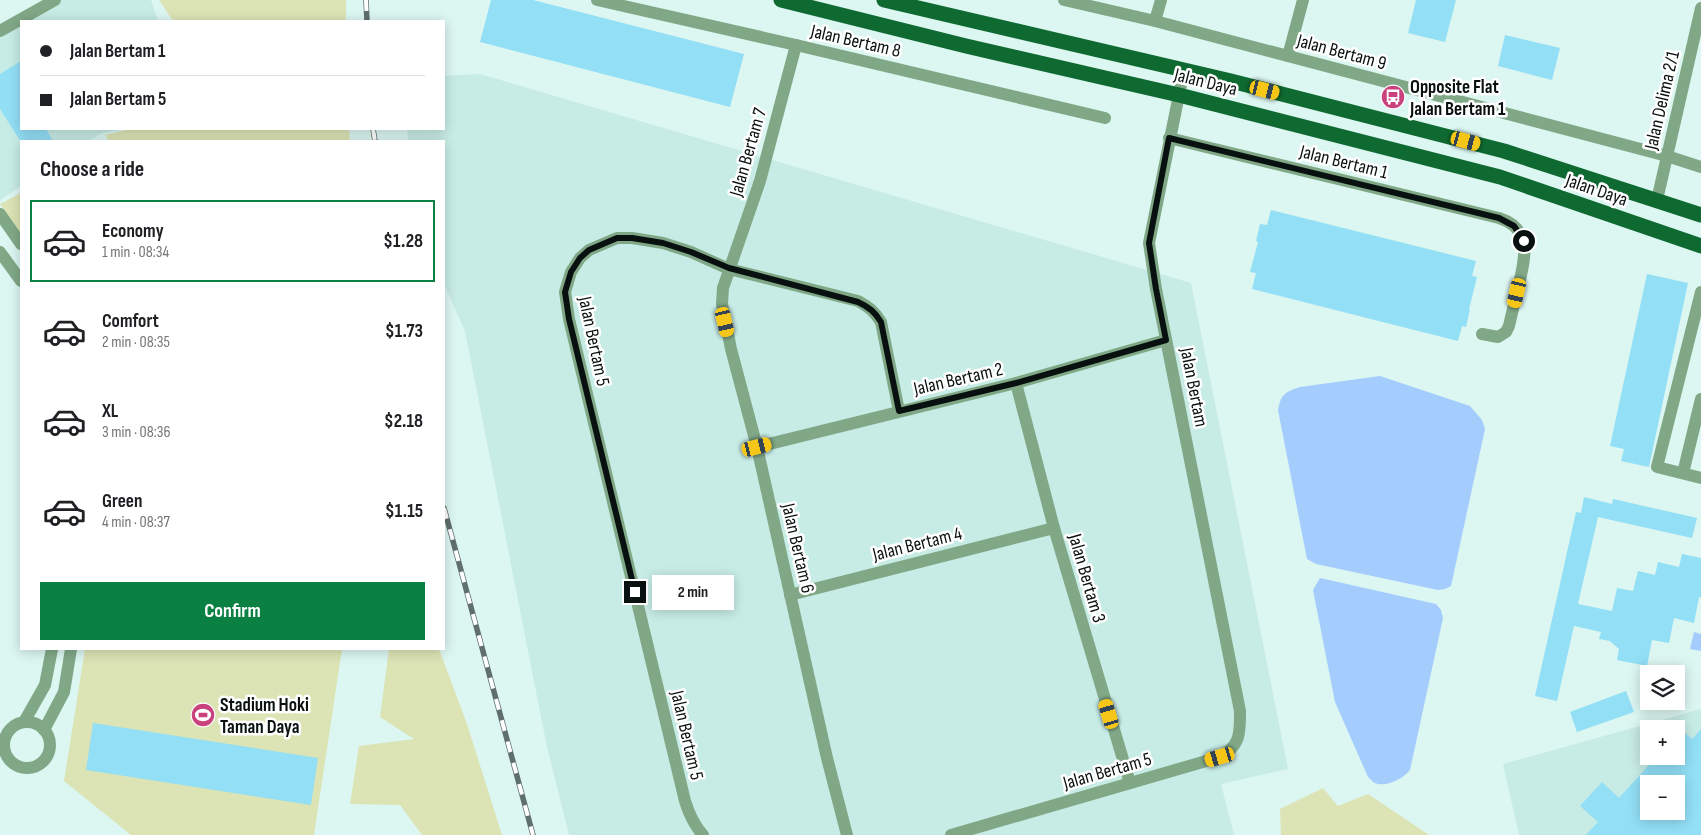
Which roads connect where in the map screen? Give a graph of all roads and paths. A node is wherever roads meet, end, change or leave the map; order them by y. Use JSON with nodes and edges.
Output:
{"nodes":[{"id":1,"x":55,"y":0,"type":"edge"},
{"id":2,"x":597,"y":0,"type":"edge"},
{"id":3,"x":782,"y":0,"type":"edge"},
{"id":4,"x":884,"y":0,"type":"edge"},
{"id":5,"x":1064,"y":0,"type":"edge"},
{"id":6,"x":1161,"y":0,"type":"edge"},
{"id":7,"x":1303,"y":0,"type":"edge"},
{"id":8,"x":1701,"y":8,"type":"edge"},
{"id":9,"x":1155,"y":21,"type":"junction"},
{"id":10,"x":0,"y":31,"type":"edge"},
{"id":11,"x":1698,"y":38,"type":"edge"},
{"id":12,"x":796,"y":45,"type":"junction"},
{"id":13,"x":1288,"y":56,"type":"junction"},
{"id":14,"x":1184,"y":70,"type":"junction"},
{"id":15,"x":1178,"y":94,"type":"junction"},
{"id":16,"x":1105,"y":118,"type":"dead end"},
{"id":17,"x":1169,"y":138,"type":"junction"},
{"id":18,"x":1667,"y":156,"type":"junction"},
{"id":19,"x":1701,"y":167,"type":"edge"},
{"id":20,"x":1658,"y":200,"type":"junction"},
{"id":21,"x":0,"y":214,"type":"edge"},
{"id":22,"x":1701,"y":215,"type":"edge"},
{"id":23,"x":20,"y":243,"type":"edge"},
{"id":24,"x":1701,"y":246,"type":"edge"},
{"id":25,"x":0,"y":252,"type":"edge"},
{"id":26,"x":729,"y":268,"type":"junction"},
{"id":27,"x":20,"y":280,"type":"edge"},
{"id":28,"x":1701,"y":292,"type":"edge"},
{"id":29,"x":1482,"y":334,"type":"dead end"},
{"id":30,"x":1166,"y":340,"type":"junction"},
{"id":31,"x":1016,"y":383,"type":"junction"},
{"id":32,"x":1701,"y":399,"type":"edge"},
{"id":33,"x":899,"y":411,"type":"junction"},
{"id":34,"x":757,"y":447,"type":"junction"},
{"id":35,"x":1683,"y":473,"type":"junction"},
{"id":36,"x":1701,"y":478,"type":"edge"},
{"id":37,"x":1054,"y":528,"type":"junction"},
{"id":38,"x":790,"y":595,"type":"junction"},
{"id":39,"x":52,"y":650,"type":"edge"},
{"id":40,"x":72,"y":650,"type":"edge"},
{"id":41,"x":1240,"y":711,"type":"joint"},
{"id":42,"x":24,"y":722,"type":"junction"},
{"id":43,"x":44,"y":730,"type":"junction"},
{"id":44,"x":1130,"y":783,"type":"junction"},
{"id":45,"x":703,"y":835,"type":"edge"},
{"id":46,"x":847,"y":835,"type":"edge"},
{"id":47,"x":952,"y":835,"type":"edge"}],
"edges":[{"from":1,"to":10,"type":"street"},
{"from":2,"to":12,"type":"street","name":"Jalan Bertam 8"},
{"from":3,"to":15,"type":"main road","name":"Jalan Daya"},
{"from":4,"to":14,"type":"main road","name":"Jalan Daya"},
{"from":5,"to":9,"type":"street","name":"Jalan Bertam 9"},
{"from":6,"to":9,"type":"street"},
{"from":7,"to":13,"type":"street"},
{"from":8,"to":11,"type":"street","name":"Jalan Delima 2/1"},
{"from":9,"to":13,"type":"street","name":"Jalan Bertam 9"},
{"from":11,"to":18,"type":"street","name":"Jalan Delima 2/1"},
{"from":12,"to":16,"type":"street","name":"Jalan Bertam 8"},
{"from":12,"to":26,"type":"street","name":"Jalan Bertam 7"},
{"from":13,"to":18,"type":"street","name":"Jalan Bertam 9"},
{"from":14,"to":15,"type":"street","name":"Jalan Bertam"},
{"from":14,"to":20,"type":"main road","name":"Jalan Daya"},
{"from":15,"to":17,"type":"street","name":"Jalan Bertam"},
{"from":15,"to":24,"type":"main road","name":"Jalan Daya"},
{"from":17,"to":29,"type":"street","name":"Jalan Bertam 1"},
{"from":17,"to":30,"type":"street","name":"Jalan Bertam"},
{"from":18,"to":19,"type":"street","name":"Jalan Bertam 9"},
{"from":18,"to":20,"type":"street","name":"Jalan Delima 2/1"},
{"from":20,"to":22,"type":"main road","name":"Jalan Daya"},
{"from":21,"to":23,"type":"street"},
{"from":25,"to":27,"type":"street"},
{"from":26,"to":33,"type":"street","name":"Jalan Bertam 5"},
{"from":26,"to":34,"type":"street","name":"Jalan Bertam 6"},
{"from":26,"to":45,"type":"street","name":"Jalan Bertam 5"},
{"from":28,"to":35,"type":"street"},
{"from":30,"to":31,"type":"street","name":"Jalan Bertam 2"},
{"from":30,"to":41,"type":"street","name":"Jalan Bertam"},
{"from":31,"to":33,"type":"street","name":"Jalan Bertam 2"},
{"from":31,"to":37,"type":"street","name":"Jalan Bertam 3"},
{"from":32,"to":35,"type":"street"},
{"from":33,"to":34,"type":"street","name":"Jalan Bertam 2"},
{"from":34,"to":38,"type":"street","name":"Jalan Bertam 6"},
{"from":35,"to":36,"type":"street"},
{"from":37,"to":38,"type":"street","name":"Jalan Bertam 4"},
{"from":37,"to":44,"type":"street","name":"Jalan Bertam 3"},
{"from":38,"to":46,"type":"street","name":"Jalan Bertam 6"},
{"from":39,"to":42,"type":"street"},
{"from":40,"to":43,"type":"street"},
{"from":41,"to":44,"type":"street","name":"Jalan Bertam 5"},
{"from":42,"to":43,"type":"street"},
{"from":42,"to":43,"type":"street"},
{"from":44,"to":47,"type":"street","name":"Jalan Bertam 5"}]}
